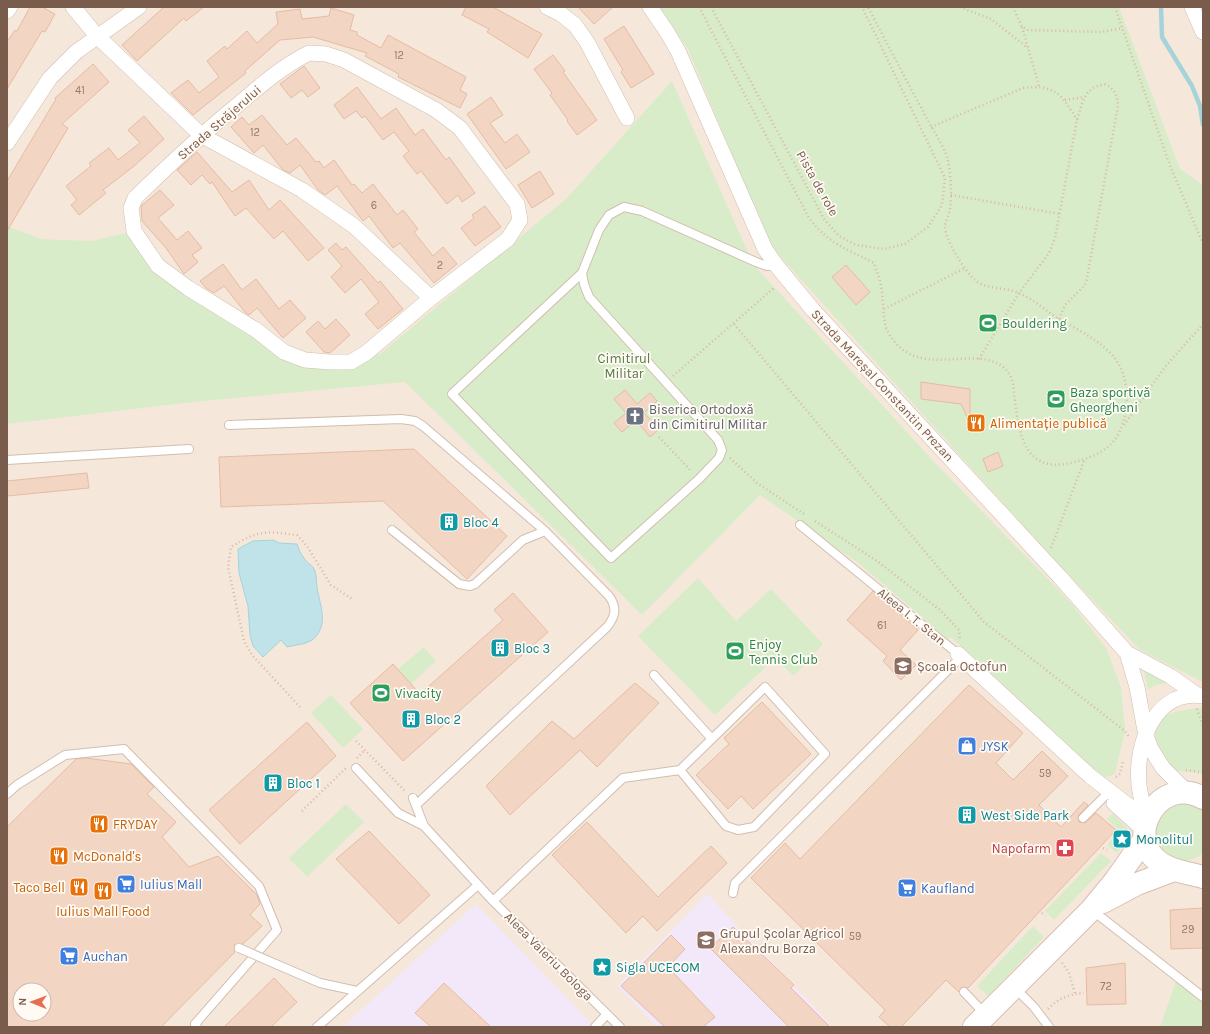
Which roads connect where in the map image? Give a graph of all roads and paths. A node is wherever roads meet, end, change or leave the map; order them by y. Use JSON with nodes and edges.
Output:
{"nodes":[{"id":1,"x":10,"y":7,"type":"edge"},
{"id":2,"x":73,"y":7,"type":"edge"},
{"id":3,"x":139,"y":7,"type":"edge"},
{"id":4,"x":547,"y":7,"type":"edge"},
{"id":5,"x":650,"y":7,"type":"edge"},
{"id":6,"x":699,"y":7,"type":"edge"},
{"id":7,"x":711,"y":7,"type":"edge"},
{"id":8,"x":862,"y":7,"type":"edge"},
{"id":9,"x":868,"y":7,"type":"edge"},
{"id":10,"x":960,"y":7,"type":"edge"},
{"id":11,"x":1013,"y":7,"type":"edge"},
{"id":12,"x":1115,"y":7,"type":"edge"},
{"id":13,"x":1192,"y":7,"type":"edge"},
{"id":14,"x":7,"y":11,"type":"edge"},
{"id":15,"x":1022,"y":27,"type":"junction"},
{"id":16,"x":1123,"y":28,"type":"junction"},
{"id":17,"x":1203,"y":32,"type":"edge"},
{"id":18,"x":97,"y":36,"type":"junction"},
{"id":19,"x":1028,"y":48,"type":"junction"},
{"id":20,"x":1039,"y":86,"type":"junction"},
{"id":21,"x":1085,"y":97,"type":"junction"},
{"id":22,"x":1065,"y":100,"type":"junction"},
{"id":23,"x":628,"y":118,"type":"dead end"},
{"id":24,"x":1077,"y":120,"type":"junction"},
{"id":25,"x":931,"y":127,"type":"junction"},
{"id":26,"x":201,"y":135,"type":"junction"},
{"id":27,"x":7,"y":143,"type":"edge"},
{"id":28,"x":951,"y":195,"type":"junction"},
{"id":29,"x":1060,"y":214,"type":"junction"},
{"id":30,"x":1203,"y":244,"type":"edge"},
{"id":31,"x":965,"y":268,"type":"junction"},
{"id":32,"x":780,"y":271,"type":"junction"},
{"id":33,"x":582,"y":273,"type":"junction"},
{"id":34,"x":1019,"y":293,"type":"junction"},
{"id":35,"x":431,"y":298,"type":"junction"},
{"id":36,"x":884,"y":309,"type":"junction"},
{"id":37,"x":1059,"y":319,"type":"junction"},
{"id":38,"x":734,"y":324,"type":"junction"},
{"id":39,"x":1203,"y":324,"type":"edge"},
{"id":40,"x":980,"y":360,"type":"junction"},
{"id":41,"x":666,"y":382,"type":"junction"},
{"id":42,"x":229,"y":425,"type":"dead end"},
{"id":43,"x":1123,"y":427,"type":"junction"},
{"id":44,"x":659,"y":437,"type":"dead end"},
{"id":45,"x":189,"y":449,"type":"dead end"},
{"id":46,"x":722,"y":450,"type":"junction"},
{"id":47,"x":7,"y":460,"type":"edge"},
{"id":48,"x":1084,"y":460,"type":"junction"},
{"id":49,"x":699,"y":479,"type":"junction"},
{"id":50,"x":805,"y":515,"type":"dead end"},
{"id":51,"x":811,"y":519,"type":"dead end"},
{"id":52,"x":800,"y":525,"type":"dead end"},
{"id":53,"x":392,"y":530,"type":"dead end"},
{"id":54,"x":545,"y":531,"type":"junction"},
{"id":55,"x":1049,"y":554,"type":"dead end"},
{"id":56,"x":352,"y":599,"type":"dead end"},
{"id":57,"x":1127,"y":653,"type":"junction"},
{"id":58,"x":960,"y":655,"type":"junction"},
{"id":59,"x":654,"y":675,"type":"dead end"},
{"id":60,"x":1199,"y":700,"type":"edge"},
{"id":61,"x":300,"y":706,"type":"dead end"},
{"id":62,"x":1203,"y":726,"type":"edge"},
{"id":63,"x":1146,"y":736,"type":"junction"},
{"id":64,"x":1130,"y":737,"type":"dead end"},
{"id":65,"x":712,"y":739,"type":"junction"},
{"id":66,"x":356,"y":741,"type":"dead end"},
{"id":67,"x":365,"y":750,"type":"junction"},
{"id":68,"x":356,"y":768,"type":"dead end"},
{"id":69,"x":680,"y":770,"type":"junction"},
{"id":70,"x":1090,"y":776,"type":"junction"},
{"id":71,"x":7,"y":794,"type":"edge"},
{"id":72,"x":1198,"y":795,"type":"edge"},
{"id":73,"x":1106,"y":796,"type":"junction"},
{"id":74,"x":414,"y":802,"type":"junction"},
{"id":75,"x":302,"y":812,"type":"dead end"},
{"id":76,"x":1083,"y":818,"type":"dead end"},
{"id":77,"x":1147,"y":825,"type":"junction"},
{"id":78,"x":424,"y":826,"type":"junction"},
{"id":79,"x":1103,"y":848,"type":"dead end"},
{"id":80,"x":1107,"y":850,"type":"dead end"},
{"id":81,"x":1203,"y":866,"type":"edge"},
{"id":82,"x":1178,"y":870,"type":"junction"},
{"id":83,"x":1203,"y":877,"type":"edge"},
{"id":84,"x":478,"y":885,"type":"junction"},
{"id":85,"x":733,"y":893,"type":"dead end"},
{"id":86,"x":493,"y":901,"type":"junction"},
{"id":87,"x":1092,"y":908,"type":"junction"},
{"id":88,"x":1042,"y":913,"type":"dead end"},
{"id":89,"x":1045,"y":916,"type":"dead end"},
{"id":90,"x":239,"y":948,"type":"dead end"},
{"id":91,"x":1060,"y":959,"type":"dead end"},
{"id":92,"x":1013,"y":987,"type":"junction"},
{"id":93,"x":357,"y":991,"type":"junction"},
{"id":94,"x":964,"y":992,"type":"dead end"},
{"id":95,"x":1084,"y":993,"type":"dead end"},
{"id":96,"x":1075,"y":994,"type":"junction"},
{"id":97,"x":1203,"y":997,"type":"edge"},
{"id":98,"x":607,"y":1014,"type":"junction"},
{"id":99,"x":1042,"y":1018,"type":"junction"},
{"id":100,"x":980,"y":1021,"type":"edge"},
{"id":101,"x":197,"y":1027,"type":"edge"},
{"id":102,"x":317,"y":1027,"type":"edge"},
{"id":103,"x":595,"y":1027,"type":"edge"},
{"id":104,"x":620,"y":1027,"type":"edge"},
{"id":105,"x":1049,"y":1027,"type":"edge"}],
"edges":[{"from":1,"to":14,"type":"street"},
{"from":2,"to":18,"type":"street"},
{"from":3,"to":18,"type":"street"},
{"from":4,"to":23,"type":"street"},
{"from":5,"to":32,"type":"street","name":"Strada Mareșal Constantin Prezan"},
{"from":6,"to":36,"type":"path"},
{"from":7,"to":8,"type":"path","name":"Pista de role"},
{"from":9,"to":25,"type":"path"},
{"from":10,"to":19,"type":"path"},
{"from":11,"to":15,"type":"path"},
{"from":12,"to":16,"type":"path"},
{"from":13,"to":17,"type":"street"},
{"from":15,"to":16,"type":"path"},
{"from":15,"to":19,"type":"path"},
{"from":16,"to":30,"type":"path"},
{"from":18,"to":26,"type":"street"},
{"from":18,"to":27,"type":"street"},
{"from":19,"to":20,"type":"path"},
{"from":20,"to":22,"type":"path"},
{"from":20,"to":25,"type":"path"},
{"from":21,"to":22,"type":"path"},
{"from":21,"to":24,"type":"path"},
{"from":21,"to":37,"type":"path"},
{"from":22,"to":24,"type":"path"},
{"from":24,"to":29,"type":"path"},
{"from":25,"to":28,"type":"path"},
{"from":26,"to":35,"type":"street"},
{"from":26,"to":35,"type":"street","name":"Strada Străjerului"},
{"from":26,"to":35,"type":"street","name":"Strada Străjerului"},
{"from":28,"to":29,"type":"path"},
{"from":28,"to":31,"type":"path"},
{"from":29,"to":34,"type":"path"},
{"from":31,"to":34,"type":"path"},
{"from":31,"to":36,"type":"path"},
{"from":32,"to":33,"type":"lane"},
{"from":32,"to":38,"type":"path"},
{"from":32,"to":57,"type":"street","name":"Strada Mareșal Constantin Prezan"},
{"from":33,"to":41,"type":"lane"},
{"from":33,"to":49,"type":"lane"},
{"from":34,"to":37,"type":"path"},
{"from":34,"to":40,"type":"path"},
{"from":36,"to":40,"type":"path"},
{"from":37,"to":43,"type":"path"},
{"from":38,"to":41,"type":"path"},
{"from":38,"to":64,"type":"path"},
{"from":39,"to":43,"type":"path"},
{"from":40,"to":48,"type":"path"},
{"from":41,"to":46,"type":"lane"},
{"from":42,"to":54,"type":"lane"},
{"from":43,"to":48,"type":"path"},
{"from":44,"to":49,"type":"path"},
{"from":45,"to":47,"type":"lane"},
{"from":46,"to":49,"type":"lane"},
{"from":46,"to":50,"type":"path"},
{"from":48,"to":55,"type":"path"},
{"from":51,"to":58,"type":"path"},
{"from":52,"to":58,"type":"lane","name":"Aleea I. T. Stan"},
{"from":53,"to":54,"type":"lane"},
{"from":54,"to":74,"type":"lane"},
{"from":56,"to":61,"type":"path"},
{"from":57,"to":60,"type":"street"},
{"from":57,"to":63,"type":"street","name":"Strada Mareșal Constantin Prezan"},
{"from":58,"to":70,"type":"street","name":"Aleea I. T. Stan"},
{"from":58,"to":85,"type":"lane"},
{"from":59,"to":65,"type":"lane"},
{"from":60,"to":62,"type":"path"},
{"from":60,"to":63,"type":"street"},
{"from":63,"to":72,"type":"street","name":"Strada Mareșal Constantin Prezan"},
{"from":63,"to":77,"type":"street","name":"Strada Mareșal Constantin Prezan"},
{"from":65,"to":69,"type":"lane"},
{"from":65,"to":69,"type":"lane"},
{"from":66,"to":67,"type":"path"},
{"from":67,"to":74,"type":"path"},
{"from":67,"to":75,"type":"path"},
{"from":68,"to":78,"type":"lane"},
{"from":69,"to":86,"type":"lane"},
{"from":70,"to":73,"type":"street","name":"Aleea I. T. Stan"},
{"from":70,"to":77,"type":"street","name":"Aleea I. T. Stan"},
{"from":71,"to":101,"type":"lane"},
{"from":72,"to":77,"type":"main road"},
{"from":73,"to":76,"type":"lane"},
{"from":73,"to":77,"type":"street","name":"Aleea I. T. Stan"},
{"from":74,"to":78,"type":"lane"},
{"from":77,"to":82,"type":"main road"},
{"from":77,"to":87,"type":"main road"},
{"from":78,"to":84,"type":"lane","name":"Aleea Valeriu Bologa"},
{"from":79,"to":80,"type":"path"},
{"from":81,"to":82,"type":"main road"},
{"from":82,"to":83,"type":"main road"},
{"from":82,"to":87,"type":"main road"},
{"from":84,"to":86,"type":"lane","name":"Aleea Valeriu Bologa"},
{"from":84,"to":93,"type":"lane"},
{"from":86,"to":98,"type":"lane","name":"Aleea Valeriu Bologa"},
{"from":87,"to":92,"type":"main road"},
{"from":87,"to":97,"type":"lane"},
{"from":88,"to":89,"type":"path"},
{"from":90,"to":93,"type":"lane","bridge":true},
{"from":91,"to":96,"type":"path"},
{"from":92,"to":99,"type":"lane"},
{"from":92,"to":100,"type":"main road"},
{"from":93,"to":102,"type":"lane"},
{"from":94,"to":100,"type":"lane"},
{"from":95,"to":96,"type":"path"},
{"from":96,"to":99,"type":"path"},
{"from":98,"to":103,"type":"lane"},
{"from":98,"to":104,"type":"lane","name":"Aleea Valeriu Bologa"},
{"from":99,"to":105,"type":"lane"}]}
